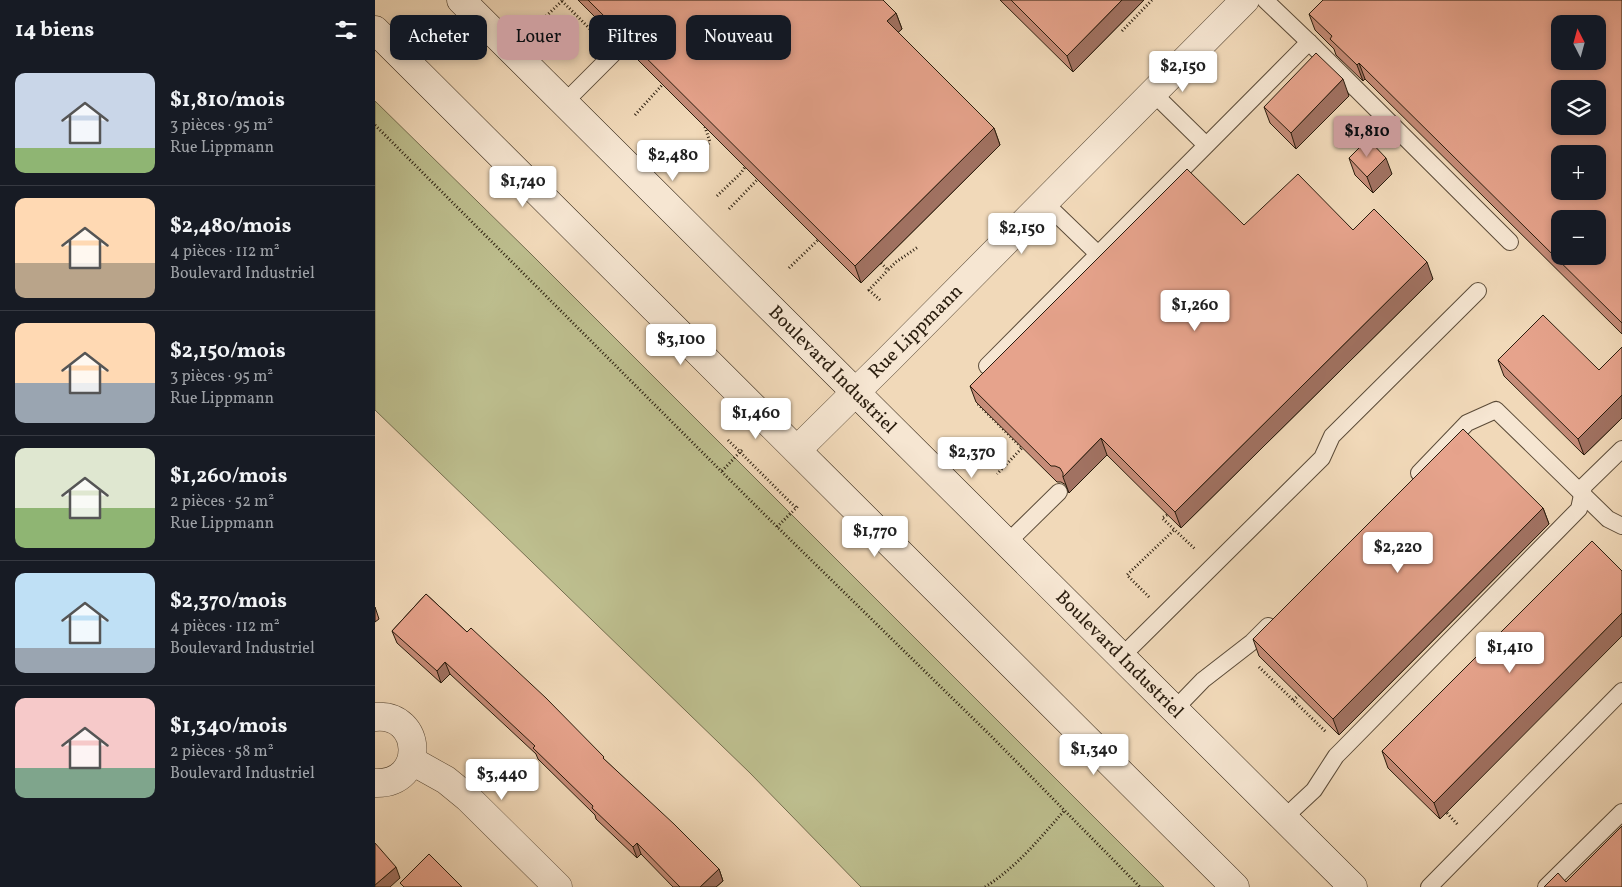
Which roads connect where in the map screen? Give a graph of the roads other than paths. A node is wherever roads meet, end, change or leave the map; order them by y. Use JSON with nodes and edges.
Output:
{"nodes":[{"id":1,"x":461,"y":0,"type":"edge"},
{"id":2,"x":1245,"y":0,"type":"edge"},
{"id":3,"x":1265,"y":0,"type":"edge"},
{"id":4,"x":375,"y":30,"type":"edge"},
{"id":5,"x":1309,"y":42,"type":"junction"},
{"id":6,"x":598,"y":60,"type":"edge"},
{"id":7,"x":1153,"y":92,"type":"junction"},
{"id":8,"x":564,"y":103,"type":"junction"},
{"id":9,"x":1206,"y":145,"type":"junction"},
{"id":10,"x":1044,"y":202,"type":"junction"},
{"id":11,"x":1510,"y":242,"type":"dead end"},
{"id":12,"x":1098,"y":254,"type":"junction"},
{"id":13,"x":1479,"y":291,"type":"dead end"},
{"id":14,"x":987,"y":366,"type":"edge"},
{"id":15,"x":855,"y":393,"type":"junction"},
{"id":16,"x":1622,"y":449,"type":"edge"},
{"id":17,"x":797,"y":450,"type":"junction"},
{"id":18,"x":1410,"y":483,"type":"edge"},
{"id":19,"x":1059,"y":492,"type":"dead end"},
{"id":20,"x":1583,"y":494,"type":"junction"},
{"id":21,"x":1622,"y":526,"type":"edge"},
{"id":22,"x":1007,"y":543,"type":"junction"},
{"id":23,"x":1279,"y":615,"type":"edge"},
{"id":24,"x":1121,"y":657,"type":"junction"},
{"id":25,"x":1622,"y":691,"type":"edge"},
{"id":26,"x":1174,"y":710,"type":"junction"},
{"id":27,"x":375,"y":717,"type":"edge"},
{"id":28,"x":412,"y":761,"type":"junction"},
{"id":29,"x":375,"y":783,"type":"edge"},
{"id":30,"x":1622,"y":812,"type":"edge"},
{"id":31,"x":1284,"y":818,"type":"junction"},
{"id":32,"x":558,"y":887,"type":"edge"},
{"id":33,"x":1235,"y":887,"type":"edge"},
{"id":34,"x":1353,"y":887,"type":"edge"},
{"id":35,"x":1429,"y":887,"type":"edge"},
{"id":36,"x":1546,"y":887,"type":"edge"}],
"edges":[{"from":1,"to":8,"type":"street","name":"Boulevard Industriel"},
{"from":2,"to":7,"type":"street","name":"Rue Lippmann"},
{"from":3,"to":5,"type":"lane"},
{"from":4,"to":17,"type":"street"},
{"from":5,"to":9,"type":"lane"},
{"from":5,"to":11,"type":"lane"},
{"from":6,"to":8,"type":"lane"},
{"from":7,"to":9,"type":"lane"},
{"from":7,"to":10,"type":"street","name":"Rue Lippmann"},
{"from":8,"to":15,"type":"street","name":"Boulevard Industriel"},
{"from":9,"to":12,"type":"lane"},
{"from":10,"to":12,"type":"lane"},
{"from":10,"to":15,"type":"street","name":"Rue Lippmann"},
{"from":12,"to":14,"type":"lane"},
{"from":13,"to":24,"type":"lane"},
{"from":15,"to":17,"type":"street","name":"Rue Lippmann"},
{"from":15,"to":22,"type":"street","name":"Boulevard Industriel"},
{"from":16,"to":20,"type":"lane"},
{"from":17,"to":33,"type":"street"},
{"from":18,"to":20,"type":"lane"},
{"from":19,"to":22,"type":"lane"},
{"from":20,"to":21,"type":"lane"},
{"from":20,"to":31,"type":"lane"},
{"from":22,"to":24,"type":"street","name":"Boulevard Industriel"},
{"from":23,"to":26,"type":"lane"},
{"from":24,"to":26,"type":"street","name":"Boulevard Industriel"},
{"from":25,"to":35,"type":"lane"},
{"from":26,"to":31,"type":"street","name":"Boulevard Industriel"},
{"from":27,"to":28,"type":"street"},
{"from":28,"to":29,"type":"street"},
{"from":28,"to":32,"type":"street"},
{"from":30,"to":36,"type":"lane"},
{"from":31,"to":34,"type":"street","name":"Boulevard Industriel"}]}
